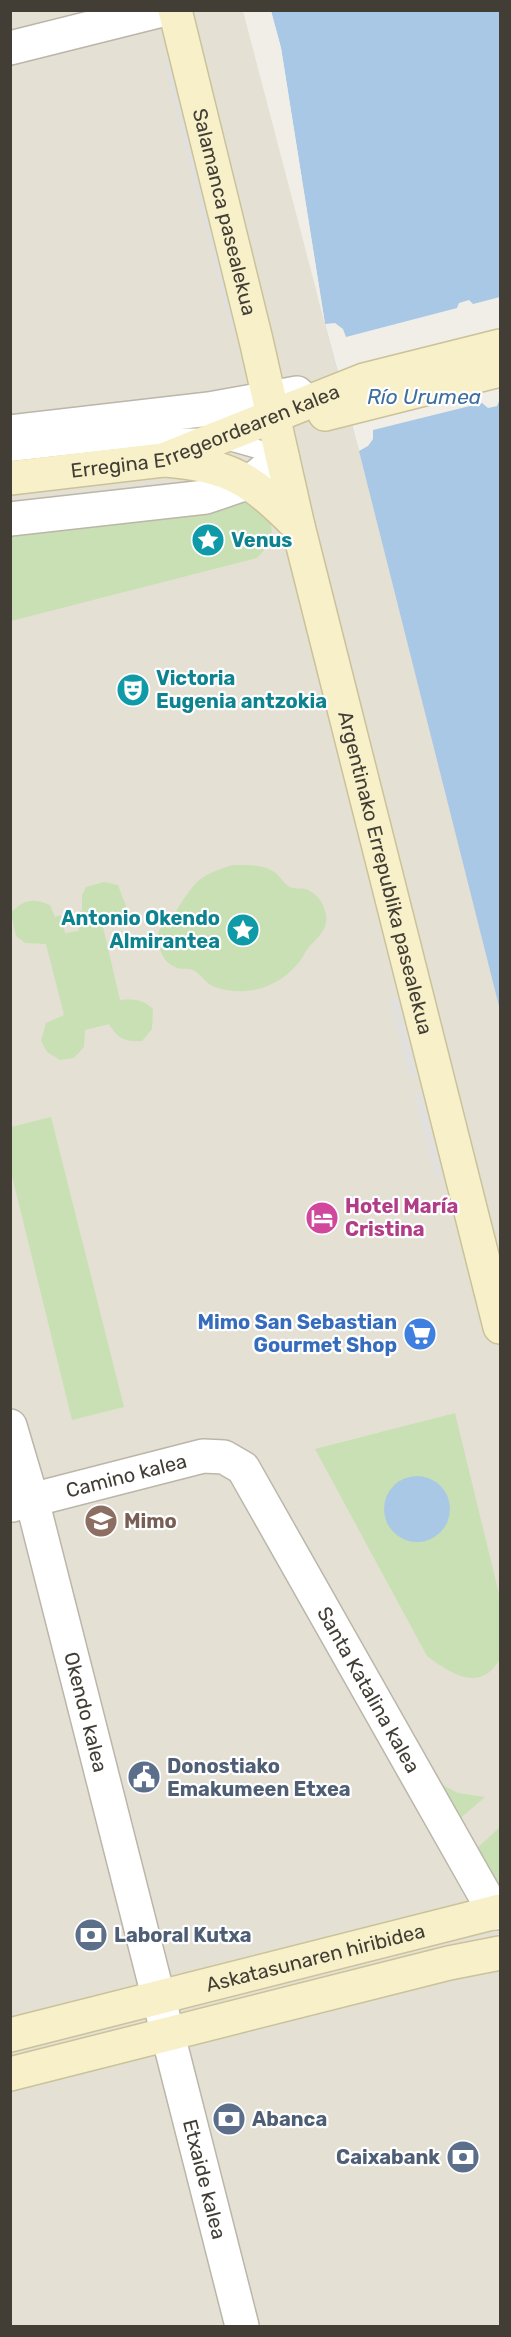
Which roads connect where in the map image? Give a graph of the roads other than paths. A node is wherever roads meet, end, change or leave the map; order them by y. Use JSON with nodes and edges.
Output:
{"nodes":[{"id":1,"x":162,"y":10,"type":"edge"},
{"id":2,"x":176,"y":10,"type":"edge"},
{"id":3,"x":10,"y":48,"type":"edge"},
{"id":4,"x":501,"y":346,"type":"edge"},
{"id":5,"x":501,"y":370,"type":"edge"},
{"id":6,"x":348,"y":391,"type":"junction"},
{"id":7,"x":271,"y":407,"type":"junction"},
{"id":8,"x":10,"y":432,"type":"edge"},
{"id":9,"x":219,"y":438,"type":"junction"},
{"id":10,"x":10,"y":452,"type":"edge"},
{"id":11,"x":282,"y":456,"type":"junction"},
{"id":12,"x":163,"y":460,"type":"junction"},
{"id":13,"x":10,"y":478,"type":"edge"},
{"id":14,"x":250,"y":482,"type":"junction"},
{"id":15,"x":10,"y":519,"type":"edge"},
{"id":16,"x":298,"y":526,"type":"junction"},
{"id":17,"x":501,"y":1327,"type":"edge"},
{"id":18,"x":10,"y":1426,"type":"edge"},
{"id":19,"x":243,"y":1468,"type":"joint"},
{"id":20,"x":21,"y":1503,"type":"edge"},
{"id":21,"x":489,"y":1914,"type":"edge"},
{"id":22,"x":489,"y":1955,"type":"edge"},
{"id":23,"x":159,"y":1998,"type":"junction"},
{"id":24,"x":168,"y":2034,"type":"junction"},
{"id":25,"x":10,"y":2035,"type":"edge"},
{"id":26,"x":10,"y":2074,"type":"edge"},
{"id":27,"x":242,"y":2326,"type":"edge"}],
"edges":[{"from":1,"to":3,"type":"street"},
{"from":2,"to":7,"type":"main road","name":"Salamanca pasealekua"},
{"from":4,"to":6,"type":"main road"},
{"from":5,"to":6,"type":"main road"},
{"from":6,"to":7,"type":"street","name":"Erregina Erregeordearen kalea"},
{"from":6,"to":11,"type":"main road","name":"Erregina Erregeordearen kalea"},
{"from":7,"to":8,"type":"street","name":"Erregina Erregeordearen kalea"},
{"from":7,"to":9,"type":"main road","name":"Erregina Erregeordearen kalea"},
{"from":7,"to":11,"type":"main road","name":"Argentinako Errepublika pasealekua"},
{"from":9,"to":10,"type":"lane"},
{"from":9,"to":11,"type":"lane"},
{"from":9,"to":12,"type":"main road","name":"Erregina Erregeordearen kalea"},
{"from":11,"to":14,"type":"street","name":"Erregina Erregeordearen kalea"},
{"from":11,"to":16,"type":"main road","name":"Argentinako Errepublika pasealekua"},
{"from":12,"to":13,"type":"main road","name":"Erregina Erregeordearen kalea"},
{"from":12,"to":14,"type":"main road"},
{"from":14,"to":15,"type":"street","name":"Erregina Erregeordearen kalea"},
{"from":14,"to":16,"type":"main road"},
{"from":16,"to":17,"type":"main road","name":"Argentinako Errepublika pasealekua"},
{"from":18,"to":20,"type":"street","name":"Okendo kalea"},
{"from":19,"to":20,"type":"street","name":"Camino kalea"},
{"from":19,"to":21,"type":"street","name":"Santa Katalina kalea"},
{"from":20,"to":23,"type":"street","name":"Okendo kalea"},
{"from":21,"to":23,"type":"main road","name":"Askatasunaren hiribidea"},
{"from":22,"to":24,"type":"main road","name":"Askatasunaren hiribidea"},
{"from":23,"to":24,"type":"street"},
{"from":23,"to":25,"type":"main road","name":"Askatasunaren hiribidea"},
{"from":24,"to":26,"type":"main road","name":"Askatasunaren hiribidea"},
{"from":24,"to":27,"type":"street","name":"Etxaide kalea"}]}
